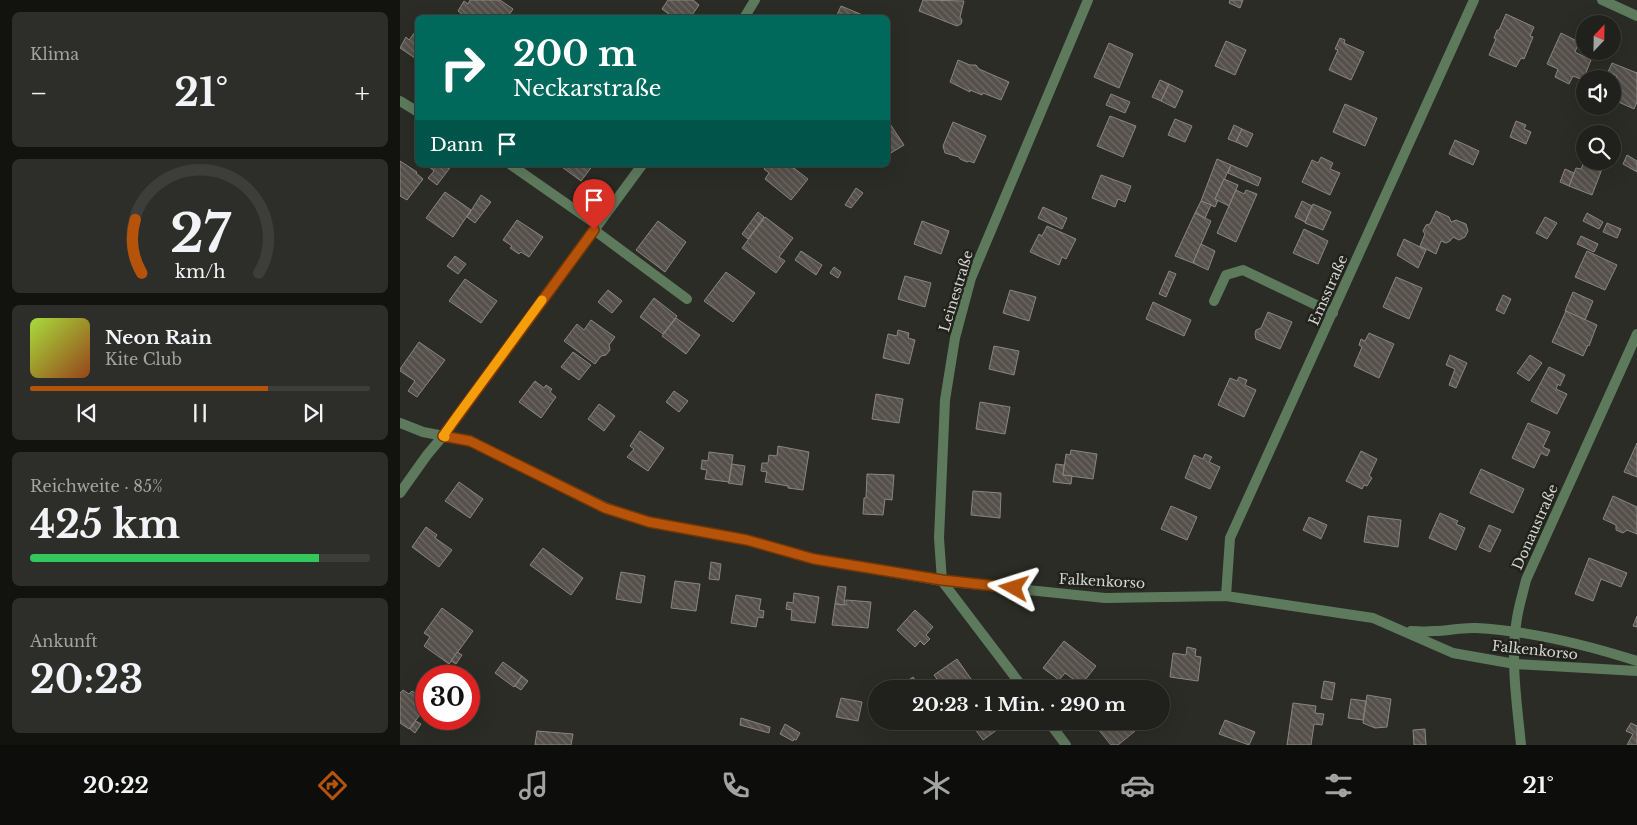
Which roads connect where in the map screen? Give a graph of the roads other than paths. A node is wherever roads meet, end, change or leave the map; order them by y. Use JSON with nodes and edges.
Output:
{"nodes":[{"id":1,"x":755,"y":0,"type":"edge"},
{"id":2,"x":1088,"y":0,"type":"edge"},
{"id":3,"x":1474,"y":0,"type":"edge"},
{"id":4,"x":1602,"y":0,"type":"edge"},
{"id":5,"x":746,"y":15,"type":"edge"},
{"id":6,"x":1637,"y":16,"type":"edge"},
{"id":7,"x":400,"y":101,"type":"edge"},
{"id":8,"x":415,"y":110,"type":"edge"},
{"id":9,"x":514,"y":167,"type":"edge"},
{"id":10,"x":641,"y":167,"type":"edge"},
{"id":11,"x":596,"y":228,"type":"junction"},
{"id":12,"x":687,"y":299,"type":"dead end"},
{"id":13,"x":1214,"y":301,"type":"dead end"},
{"id":14,"x":1333,"y":313,"type":"junction"},
{"id":15,"x":1637,"y":334,"type":"edge"},
{"id":16,"x":400,"y":423,"type":"edge"},
{"id":17,"x":443,"y":436,"type":"junction"},
{"id":18,"x":400,"y":493,"type":"edge"},
{"id":19,"x":942,"y":580,"type":"junction"},
{"id":20,"x":1226,"y":596,"type":"junction"},
{"id":21,"x":1405,"y":631,"type":"junction"},
{"id":22,"x":1515,"y":632,"type":"junction"},
{"id":23,"x":1637,"y":661,"type":"edge"},
{"id":24,"x":1515,"y":664,"type":"junction"},
{"id":25,"x":1637,"y":671,"type":"edge"},
{"id":26,"x":1017,"y":680,"type":"edge"},
{"id":27,"x":1055,"y":730,"type":"edge"},
{"id":28,"x":1066,"y":745,"type":"edge"},
{"id":29,"x":1521,"y":745,"type":"edge"}],
"edges":[{"from":1,"to":5,"type":"street"},
{"from":2,"to":19,"type":"street","name":"Leinestraße"},
{"from":3,"to":14,"type":"street","name":"Emsstraße"},
{"from":4,"to":6,"type":"street"},
{"from":7,"to":8,"type":"street"},
{"from":9,"to":11,"type":"street"},
{"from":10,"to":11,"type":"street"},
{"from":11,"to":12,"type":"street"},
{"from":11,"to":17,"type":"street"},
{"from":13,"to":14,"type":"street"},
{"from":14,"to":20,"type":"street","name":"Emsstraße"},
{"from":15,"to":22,"type":"street","name":"Donaustraße"},
{"from":16,"to":17,"type":"street","name":"Falkenkorso"},
{"from":17,"to":18,"type":"street"},
{"from":17,"to":19,"type":"street","name":"Falkenkorso"},
{"from":19,"to":20,"type":"street","name":"Falkenkorso"},
{"from":19,"to":26,"type":"street"},
{"from":20,"to":21,"type":"street","name":"Falkenkorso"},
{"from":21,"to":22,"type":"street","name":"Falkenkorso"},
{"from":21,"to":24,"type":"street","name":"Falkenkorso"},
{"from":22,"to":23,"type":"street","name":"Falkenkorso"},
{"from":22,"to":24,"type":"street","name":"Donaustraße"},
{"from":24,"to":25,"type":"street","name":"Falkenkorso"},
{"from":24,"to":29,"type":"street","name":"Donaustraße"},
{"from":27,"to":28,"type":"street"}]}
